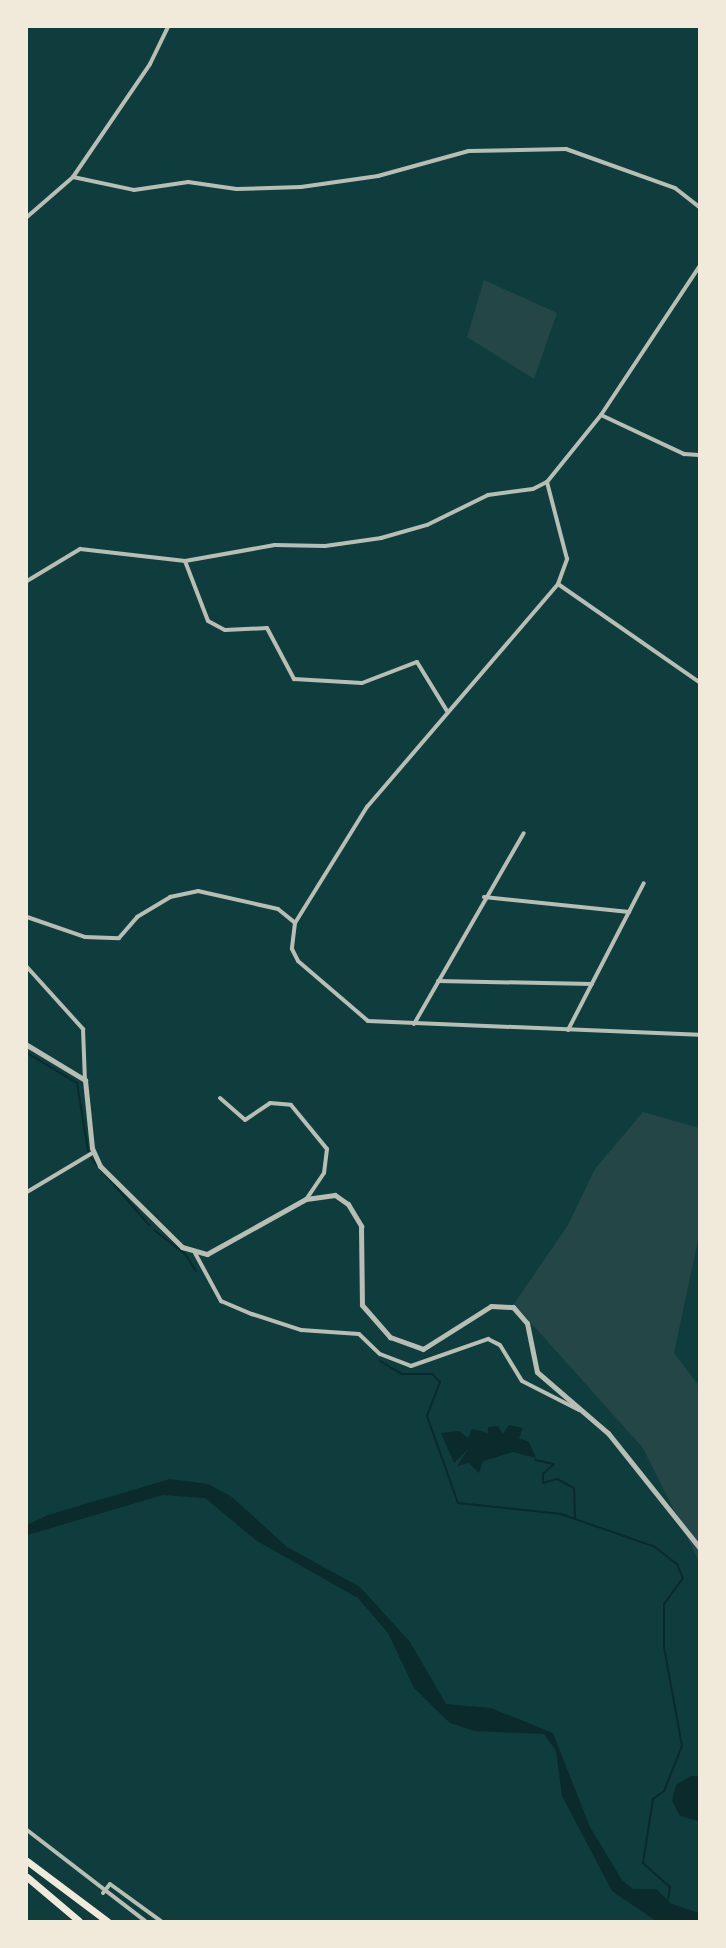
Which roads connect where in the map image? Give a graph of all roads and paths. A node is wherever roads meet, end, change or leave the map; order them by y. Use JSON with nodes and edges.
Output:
{"nodes":[{"id":1,"x":168,"y":27,"type":"edge"},
{"id":2,"x":73,"y":177,"type":"junction"},
{"id":3,"x":699,"y":207,"type":"edge"},
{"id":4,"x":27,"y":216,"type":"edge"},
{"id":5,"x":699,"y":267,"type":"edge"},
{"id":6,"x":601,"y":415,"type":"junction"},
{"id":7,"x":699,"y":455,"type":"edge"},
{"id":8,"x":547,"y":482,"type":"junction"},
{"id":9,"x":185,"y":561,"type":"junction"},
{"id":10,"x":27,"y":581,"type":"edge"},
{"id":11,"x":558,"y":584,"type":"junction"},
{"id":12,"x":699,"y":682,"type":"edge"},
{"id":13,"x":447,"y":711,"type":"junction"},
{"id":14,"x":524,"y":833,"type":"dead end"},
{"id":15,"x":644,"y":883,"type":"dead end"},
{"id":16,"x":484,"y":897,"type":"junction"},
{"id":17,"x":629,"y":912,"type":"junction"},
{"id":18,"x":27,"y":917,"type":"edge"},
{"id":19,"x":295,"y":923,"type":"junction"},
{"id":20,"x":27,"y":967,"type":"edge"},
{"id":21,"x":438,"y":981,"type":"junction"},
{"id":22,"x":592,"y":984,"type":"junction"},
{"id":23,"x":414,"y":1024,"type":"junction"},
{"id":24,"x":568,"y":1030,"type":"junction"},
{"id":25,"x":699,"y":1035,"type":"edge"},
{"id":26,"x":27,"y":1045,"type":"edge"},
{"id":27,"x":85,"y":1080,"type":"junction"},
{"id":28,"x":220,"y":1098,"type":"dead end"},
{"id":29,"x":94,"y":1152,"type":"junction"},
{"id":30,"x":27,"y":1192,"type":"edge"},
{"id":31,"x":306,"y":1199,"type":"junction"},
{"id":32,"x":195,"y":1253,"type":"junction"},
{"id":33,"x":581,"y":1411,"type":"junction"},
{"id":34,"x":699,"y":1547,"type":"edge"},
{"id":35,"x":27,"y":1830,"type":"edge"},
{"id":36,"x":27,"y":1862,"type":"edge"},
{"id":37,"x":27,"y":1877,"type":"edge"},
{"id":38,"x":103,"y":1893,"type":"junction"},
{"id":39,"x":79,"y":1921,"type":"edge"},
{"id":40,"x":107,"y":1921,"type":"edge"},
{"id":41,"x":145,"y":1921,"type":"edge"},
{"id":42,"x":161,"y":1921,"type":"edge"}],
"edges":[{"from":1,"to":2,"type":"street"},
{"from":2,"to":3,"type":"street"},
{"from":2,"to":4,"type":"street"},
{"from":5,"to":6,"type":"street"},
{"from":6,"to":7,"type":"street"},
{"from":6,"to":8,"type":"street"},
{"from":8,"to":9,"type":"street"},
{"from":8,"to":11,"type":"street"},
{"from":9,"to":10,"type":"street"},
{"from":9,"to":13,"type":"street"},
{"from":11,"to":12,"type":"street"},
{"from":11,"to":13,"type":"street"},
{"from":13,"to":19,"type":"street"},
{"from":14,"to":16,"type":"street"},
{"from":15,"to":17,"type":"street"},
{"from":16,"to":17,"type":"street"},
{"from":16,"to":21,"type":"street"},
{"from":17,"to":22,"type":"street"},
{"from":18,"to":19,"type":"street"},
{"from":19,"to":23,"type":"street"},
{"from":20,"to":27,"type":"street"},
{"from":21,"to":22,"type":"street"},
{"from":21,"to":23,"type":"street"},
{"from":22,"to":24,"type":"street"},
{"from":23,"to":24,"type":"street"},
{"from":24,"to":25,"type":"street"},
{"from":26,"to":27,"type":"street"},
{"from":27,"to":29,"type":"street"},
{"from":28,"to":31,"type":"street"},
{"from":29,"to":30,"type":"street"},
{"from":29,"to":32,"type":"street"},
{"from":31,"to":32,"type":"street"},
{"from":31,"to":33,"type":"street"},
{"from":32,"to":33,"type":"street"},
{"from":33,"to":34,"type":"street"},
{"from":35,"to":38,"type":"street"},
{"from":36,"to":40,"type":"main road"},
{"from":37,"to":39,"type":"main road"},
{"from":38,"to":41,"type":"street"},
{"from":38,"to":42,"type":"street"}]}
